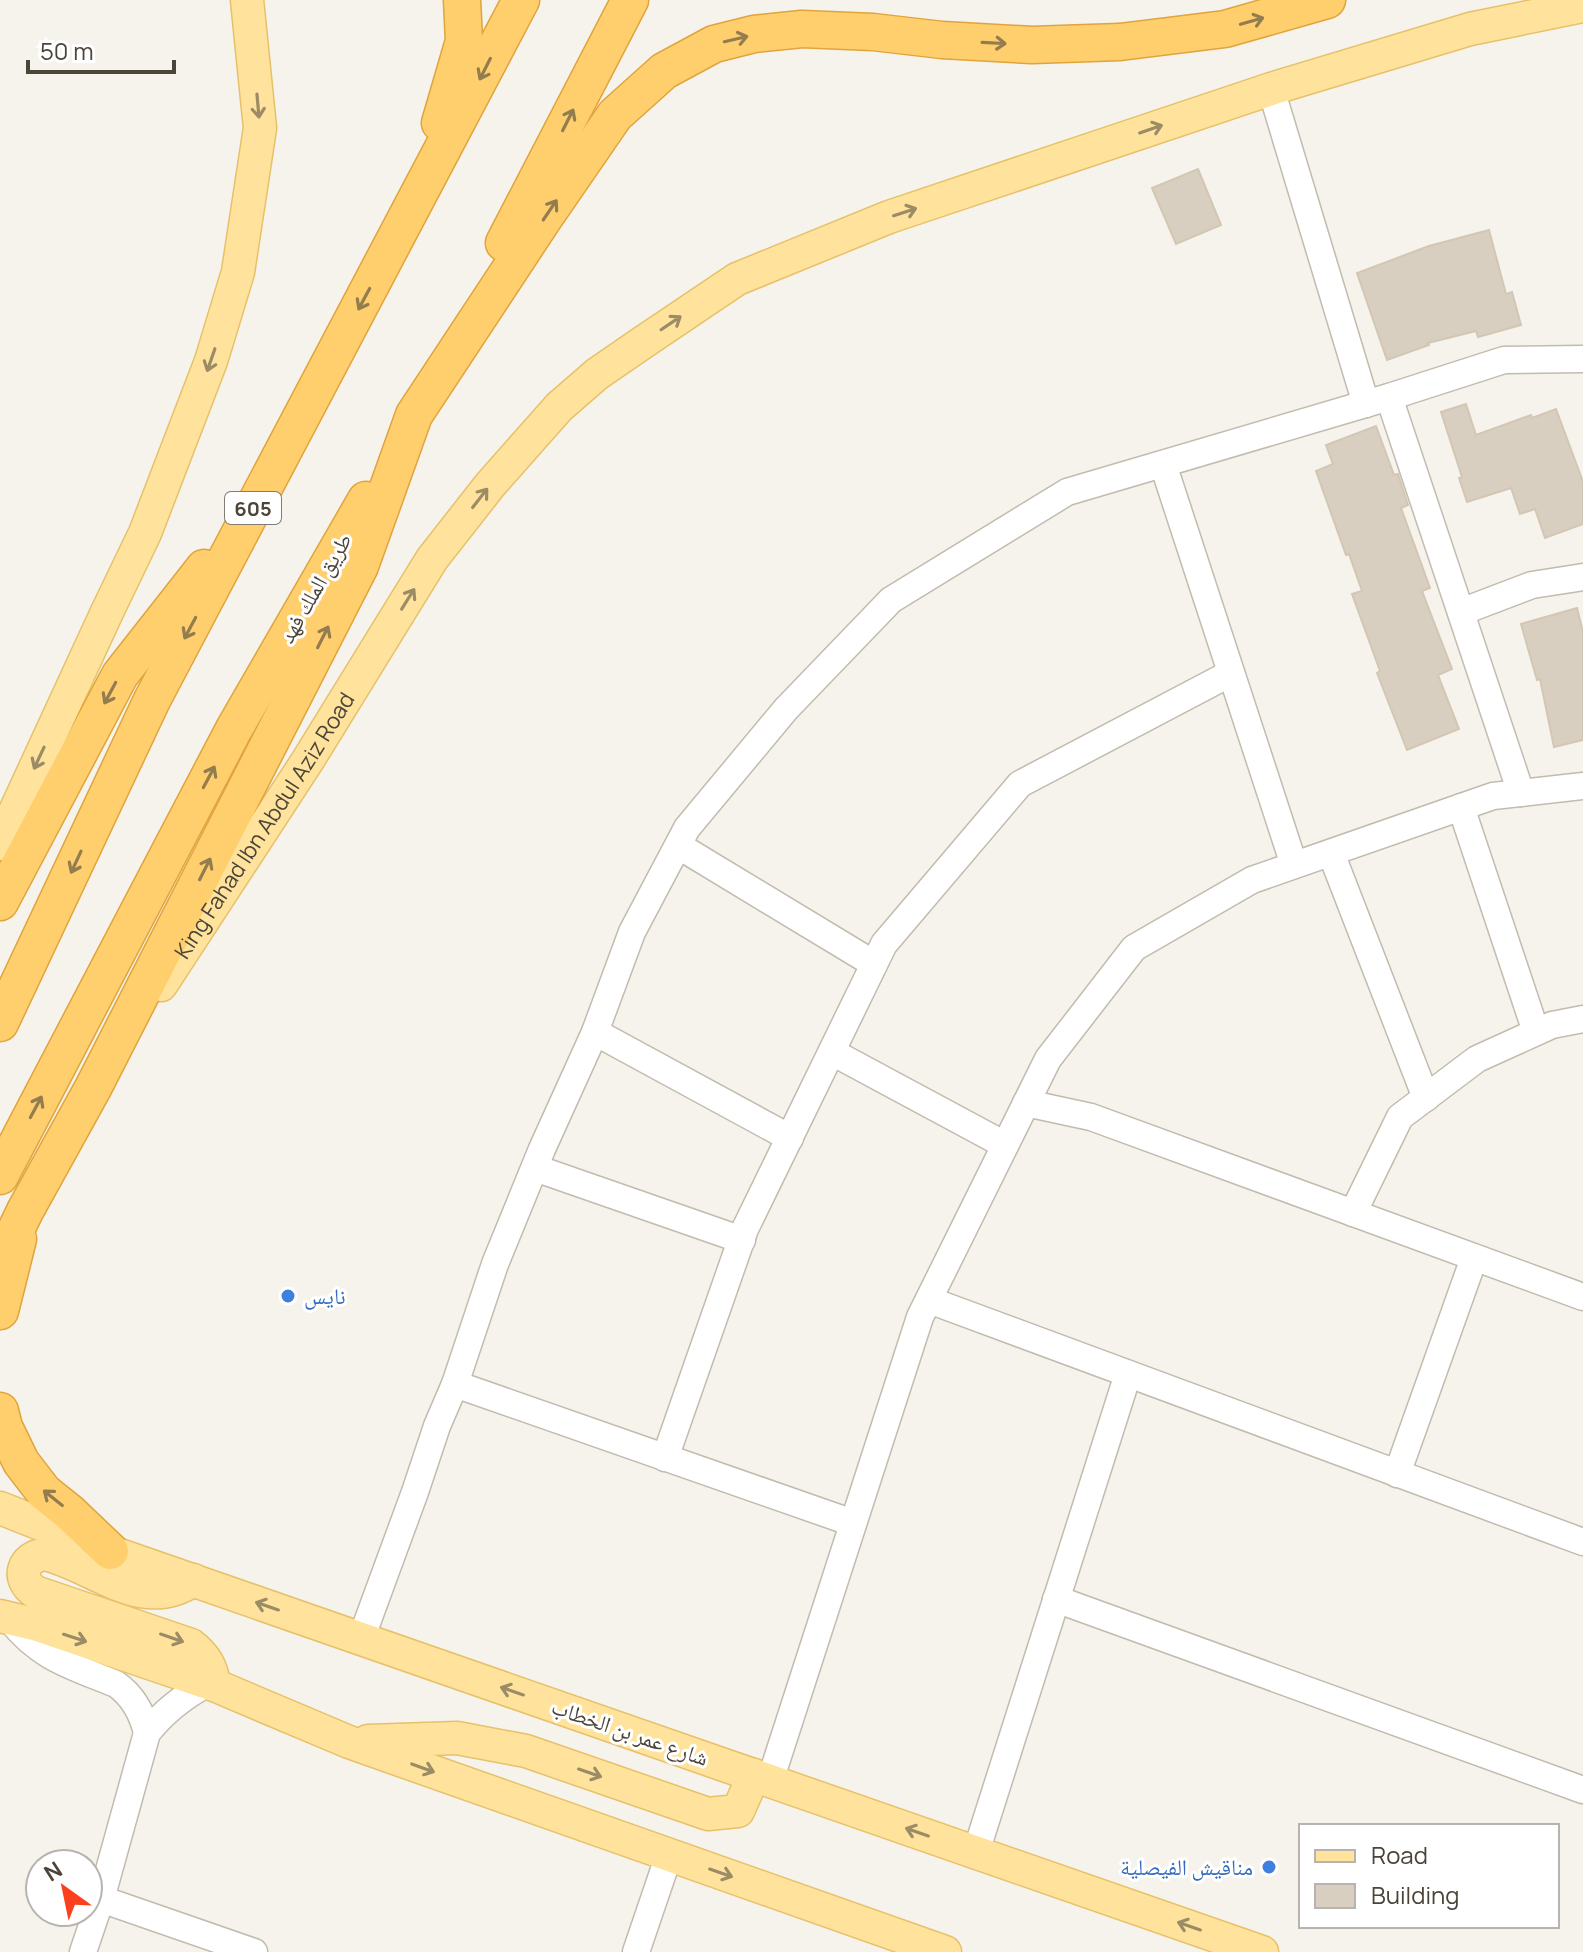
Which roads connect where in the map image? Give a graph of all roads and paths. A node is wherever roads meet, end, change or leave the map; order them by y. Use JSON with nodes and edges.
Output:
{"nodes":[{"id":1,"x":247,"y":0,"type":"edge"},
{"id":2,"x":462,"y":0,"type":"edge"},
{"id":3,"x":521,"y":0,"type":"edge"},
{"id":4,"x":630,"y":0,"type":"edge"},
{"id":5,"x":1327,"y":0,"type":"edge"},
{"id":6,"x":1583,"y":6,"type":"edge"},
{"id":7,"x":1271,"y":89,"type":"junction"},
{"id":8,"x":418,"y":197,"type":"junction"},
{"id":9,"x":1583,"y":359,"type":"edge"},
{"id":10,"x":1378,"y":401,"type":"junction"},
{"id":11,"x":414,"y":415,"type":"junction"},
{"id":12,"x":1163,"y":464,"type":"junction"},
{"id":13,"x":259,"y":498,"type":"junction"},
{"id":14,"x":1583,"y":577,"type":"edge"},
{"id":15,"x":1461,"y":612,"type":"junction"},
{"id":16,"x":1231,"y":673,"type":"junction"},
{"id":17,"x":1583,"y":786,"type":"edge"},
{"id":18,"x":1521,"y":793,"type":"junction"},
{"id":19,"x":1461,"y":807,"type":"junction"},
{"id":20,"x":0,"y":844,"type":"edge"},
{"id":21,"x":679,"y":846,"type":"junction"},
{"id":22,"x":1331,"y":853,"type":"junction"},
{"id":23,"x":1294,"y":865,"type":"junction"},
{"id":24,"x":0,"y":902,"type":"edge"},
{"id":25,"x":874,"y":964,"type":"junction"},
{"id":26,"x":1583,"y":1019,"type":"edge"},
{"id":27,"x":0,"y":1023,"type":"edge"},
{"id":28,"x":595,"y":1032,"type":"junction"},
{"id":29,"x":1536,"y":1032,"type":"junction"},
{"id":30,"x":832,"y":1052,"type":"junction"},
{"id":31,"x":93,"y":1088,"type":"junction"},
{"id":32,"x":1426,"y":1098,"type":"junction"},
{"id":33,"x":1026,"y":1103,"type":"junction"},
{"id":34,"x":790,"y":1138,"type":"junction"},
{"id":35,"x":1005,"y":1145,"type":"junction"},
{"id":36,"x":535,"y":1168,"type":"junction"},
{"id":37,"x":0,"y":1176,"type":"edge"},
{"id":38,"x":25,"y":1211,"type":"junction"},
{"id":39,"x":1353,"y":1213,"type":"junction"},
{"id":40,"x":742,"y":1240,"type":"junction"},
{"id":41,"x":0,"y":1248,"type":"edge"},
{"id":42,"x":1474,"y":1258,"type":"junction"},
{"id":43,"x":0,"y":1263,"type":"edge"},
{"id":44,"x":1583,"y":1297,"type":"edge"},
{"id":45,"x":929,"y":1300,"type":"junction"},
{"id":46,"x":0,"y":1311,"type":"edge"},
{"id":47,"x":1128,"y":1374,"type":"junction"},
{"id":48,"x":455,"y":1384,"type":"junction"},
{"id":49,"x":0,"y":1411,"type":"edge"},
{"id":50,"x":665,"y":1458,"type":"junction"},
{"id":51,"x":1397,"y":1474,"type":"junction"},
{"id":52,"x":0,"y":1508,"type":"edge"},
{"id":53,"x":853,"y":1523,"type":"junction"},
{"id":54,"x":1583,"y":1542,"type":"edge"},
{"id":55,"x":110,"y":1551,"type":"junction"},
{"id":56,"x":193,"y":1580,"type":"junction"},
{"id":57,"x":1056,"y":1599,"type":"junction"},
{"id":58,"x":5,"y":1617,"type":"edge"},
{"id":59,"x":361,"y":1639,"type":"junction"},
{"id":60,"x":211,"y":1684,"type":"junction"},
{"id":61,"x":147,"y":1733,"type":"junction"},
{"id":62,"x":349,"y":1742,"type":"junction"},
{"id":63,"x":762,"y":1778,"type":"junction"},
{"id":64,"x":1583,"y":1790,"type":"edge"},
{"id":65,"x":976,"y":1852,"type":"junction"},
{"id":66,"x":669,"y":1855,"type":"junction"},
{"id":67,"x":104,"y":1888,"type":"edge"},
{"id":68,"x":104,"y":1900,"type":"edge"},
{"id":69,"x":91,"y":1928,"type":"edge"},
{"id":70,"x":83,"y":1952,"type":"edge"},
{"id":71,"x":254,"y":1952,"type":"edge"},
{"id":72,"x":636,"y":1952,"type":"edge"},
{"id":73,"x":945,"y":1952,"type":"edge"},
{"id":74,"x":1262,"y":1952,"type":"edge"}],
"edges":[{"from":1,"to":20,"type":"main road","one_way":true},
{"from":2,"to":8,"type":"highway"},
{"from":3,"to":8,"type":"highway","number":"605","one_way":true},
{"from":11,"to":4,"type":"highway","name":"طريق الملك فهد","one_way":true},
{"from":11,"to":5,"type":"highway","one_way":true},
{"from":6,"to":7,"type":"main road","name":"King Fahad Ibn Abdul Aziz Road"},
{"from":7,"to":10,"type":"street"},
{"from":31,"to":7,"type":"main road","name":"King Fahad Ibn Abdul Aziz Road","one_way":true},
{"from":8,"to":13,"type":"highway","number":"605","one_way":true},
{"from":9,"to":10,"type":"street"},
{"from":10,"to":12,"type":"street"},
{"from":10,"to":15,"type":"street"},
{"from":31,"to":11,"type":"highway","one_way":true},
{"from":37,"to":11,"type":"highway","name":"طريق الملك فهد","one_way":true},
{"from":12,"to":16,"type":"street"},
{"from":12,"to":21,"type":"street"},
{"from":13,"to":24,"type":"highway","one_way":true},
{"from":13,"to":27,"type":"highway","number":"605","one_way":true},
{"from":14,"to":15,"type":"street"},
{"from":15,"to":18,"type":"street"},
{"from":16,"to":23,"type":"street"},
{"from":16,"to":25,"type":"street"},
{"from":17,"to":18,"type":"street"},
{"from":18,"to":19,"type":"street"},
{"from":19,"to":22,"type":"street"},
{"from":19,"to":29,"type":"street"},
{"from":21,"to":25,"type":"street"},
{"from":21,"to":28,"type":"street"},
{"from":22,"to":23,"type":"street"},
{"from":22,"to":32,"type":"street"},
{"from":23,"to":33,"type":"street"},
{"from":25,"to":30,"type":"street"},
{"from":26,"to":29,"type":"street"},
{"from":28,"to":34,"type":"street"},
{"from":28,"to":36,"type":"street"},
{"from":29,"to":32,"type":"street"},
{"from":30,"to":34,"type":"street"},
{"from":30,"to":35,"type":"street"},
{"from":31,"to":38,"type":"highway"},
{"from":32,"to":39,"type":"street"},
{"from":33,"to":35,"type":"street"},
{"from":33,"to":39,"type":"street"},
{"from":34,"to":40,"type":"street"},
{"from":35,"to":45,"type":"street"},
{"from":36,"to":40,"type":"street"},
{"from":36,"to":48,"type":"street"},
{"from":38,"to":41,"type":"main road"},
{"from":38,"to":43,"type":"highway"},
{"from":38,"to":46,"type":"highway"},
{"from":39,"to":42,"type":"street"},
{"from":40,"to":50,"type":"street"},
{"from":42,"to":44,"type":"street"},
{"from":42,"to":51,"type":"street"},
{"from":45,"to":47,"type":"street"},
{"from":45,"to":53,"type":"street"},
{"from":47,"to":51,"type":"street"},
{"from":47,"to":57,"type":"street"},
{"from":48,"to":50,"type":"street"},
{"from":48,"to":59,"type":"street"},
{"from":55,"to":49,"type":"highway","one_way":true},
{"from":50,"to":53,"type":"street"},
{"from":51,"to":54,"type":"street"},
{"from":52,"to":55,"type":"main road","name":"شارع عمر بن الخطاب"},
{"from":53,"to":63,"type":"street"},
{"from":55,"to":56,"type":"main road","name":"شارع عمر بن الخطاب"},
{"from":59,"to":56,"type":"main road","name":"شارع عمر بن الخطاب","one_way":true},
{"from":56,"to":60,"type":"main road","one_way":true},
{"from":57,"to":64,"type":"street"},
{"from":57,"to":65,"type":"street"},
{"from":58,"to":60,"type":"main road","one_way":true},
{"from":58,"to":61,"type":"street"},
{"from":63,"to":59,"type":"main road","name":"شارع عمر بن الخطاب","one_way":true},
{"from":60,"to":61,"type":"street"},
{"from":60,"to":62,"type":"main road"},
{"from":61,"to":67,"type":"street"},
{"from":62,"to":63,"type":"main road","one_way":true},
{"from":62,"to":66,"type":"main road","one_way":true},
{"from":65,"to":63,"type":"main road","name":"شارع عمر بن الخطاب","one_way":true},
{"from":74,"to":65,"type":"main road","name":"شارع عمر بن الخطاب","one_way":true},
{"from":66,"to":72,"type":"street"},
{"from":66,"to":73,"type":"main road","one_way":true},
{"from":68,"to":71,"type":"street"},
{"from":69,"to":70,"type":"street"}]}
